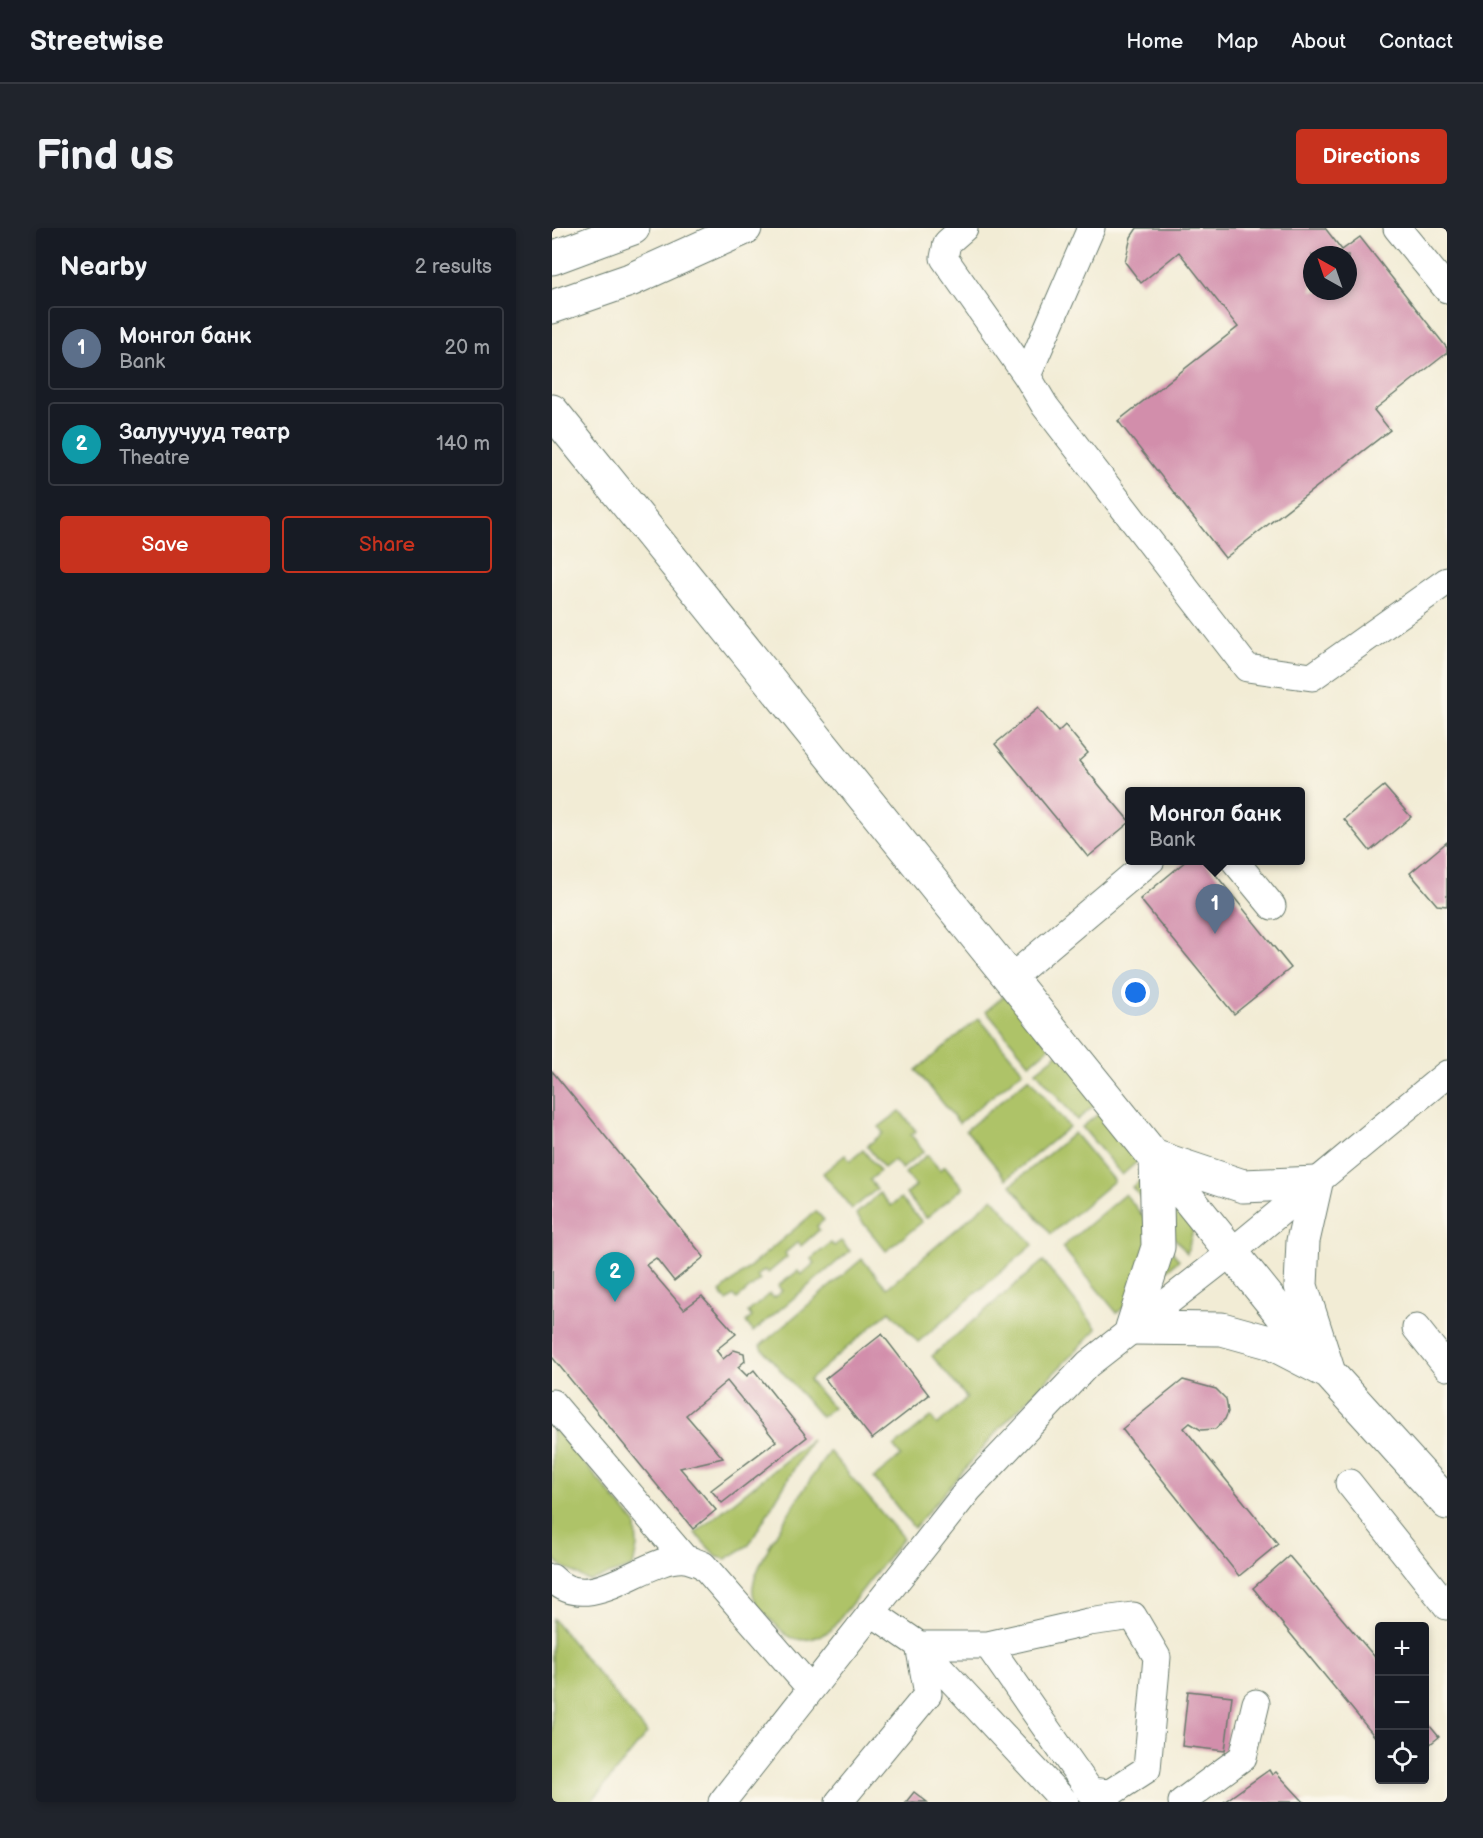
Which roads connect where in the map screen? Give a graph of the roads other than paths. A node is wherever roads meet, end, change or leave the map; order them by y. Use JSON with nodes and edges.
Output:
{"nodes":[{"id":1,"x":633,"y":228,"type":"edge"},
{"id":2,"x":745,"y":228,"type":"edge"},
{"id":3,"x":964,"y":228,"type":"edge"},
{"id":4,"x":1091,"y":228,"type":"edge"},
{"id":5,"x":1397,"y":228,"type":"edge"},
{"id":6,"x":552,"y":258,"type":"edge"},
{"id":7,"x":1447,"y":289,"type":"edge"},
{"id":8,"x":552,"y":308,"type":"edge"},
{"id":9,"x":1027,"y":375,"type":"junction"},
{"id":10,"x":552,"y":411,"type":"edge"},
{"id":11,"x":1447,"y":581,"type":"edge"},
{"id":12,"x":1146,"y":865,"type":"edge"},
{"id":13,"x":1237,"y":865,"type":"edge"},
{"id":14,"x":1272,"y":906,"type":"dead end"},
{"id":15,"x":1011,"y":978,"type":"junction"},
{"id":16,"x":1447,"y":1074,"type":"edge"},
{"id":17,"x":1156,"y":1156,"type":"junction"},
{"id":18,"x":1316,"y":1183,"type":"junction"},
{"id":19,"x":1233,"y":1251,"type":"junction"},
{"id":20,"x":1132,"y":1328,"type":"junction"},
{"id":21,"x":1416,"y":1328,"type":"dead end"},
{"id":22,"x":1447,"y":1367,"type":"edge"},
{"id":23,"x":1329,"y":1373,"type":"junction"},
{"id":24,"x":552,"y":1403,"type":"edge"},
{"id":25,"x":1349,"y":1483,"type":"dead end"},
{"id":26,"x":1447,"y":1503,"type":"edge"},
{"id":27,"x":685,"y":1559,"type":"junction"},
{"id":28,"x":552,"y":1578,"type":"edge"},
{"id":29,"x":1447,"y":1606,"type":"edge"},
{"id":30,"x":871,"y":1612,"type":"junction"},
{"id":31,"x":919,"y":1645,"type":"junction"},
{"id":32,"x":988,"y":1645,"type":"junction"},
{"id":33,"x":811,"y":1689,"type":"junction"},
{"id":34,"x":1256,"y":1703,"type":"dead end"},
{"id":35,"x":722,"y":1802,"type":"edge"},
{"id":36,"x":839,"y":1802,"type":"edge"},
{"id":37,"x":1065,"y":1802,"type":"edge"},
{"id":38,"x":1182,"y":1802,"type":"edge"}],
"edges":[{"from":1,"to":6,"type":"main road"},
{"from":2,"to":8,"type":"main road"},
{"from":3,"to":9,"type":"street"},
{"from":4,"to":9,"type":"street"},
{"from":5,"to":7,"type":"street"},
{"from":9,"to":11,"type":"street"},
{"from":10,"to":15,"type":"main road"},
{"from":12,"to":15,"type":"street"},
{"from":13,"to":14,"type":"street"},
{"from":15,"to":17,"type":"main road"},
{"from":16,"to":18,"type":"street"},
{"from":17,"to":18,"type":"main road"},
{"from":17,"to":19,"type":"main road"},
{"from":17,"to":20,"type":"main road"},
{"from":18,"to":19,"type":"street"},
{"from":18,"to":23,"type":"main road"},
{"from":19,"to":20,"type":"street"},
{"from":19,"to":23,"type":"main road"},
{"from":20,"to":23,"type":"main road"},
{"from":20,"to":30,"type":"street"},
{"from":21,"to":22,"type":"street"},
{"from":23,"to":26,"type":"main road"},
{"from":24,"to":27,"type":"street"},
{"from":25,"to":29,"type":"street"},
{"from":27,"to":28,"type":"street"},
{"from":27,"to":33,"type":"street"},
{"from":30,"to":31,"type":"street"},
{"from":30,"to":33,"type":"street"},
{"from":31,"to":32,"type":"street"},
{"from":31,"to":36,"type":"street"},
{"from":31,"to":37,"type":"street"},
{"from":32,"to":32,"type":"street"},
{"from":33,"to":35,"type":"street"},
{"from":34,"to":38,"type":"street"}]}
